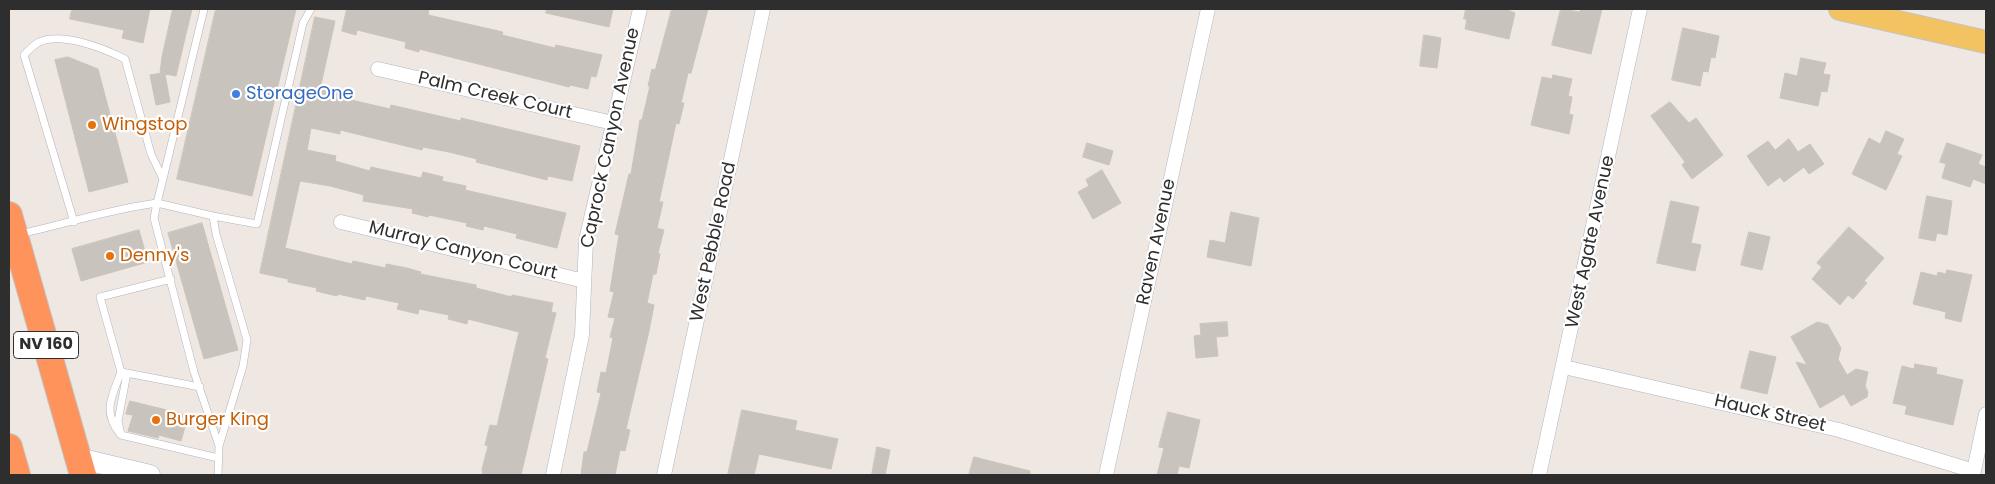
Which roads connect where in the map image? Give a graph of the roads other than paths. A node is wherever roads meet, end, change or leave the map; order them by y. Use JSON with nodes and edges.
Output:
{"nodes":[{"id":1,"x":204,"y":9,"type":"edge"},
{"id":2,"x":311,"y":9,"type":"edge"},
{"id":3,"x":640,"y":9,"type":"edge"},
{"id":4,"x":763,"y":9,"type":"edge"},
{"id":5,"x":1208,"y":9,"type":"edge"},
{"id":6,"x":1640,"y":9,"type":"edge"},
{"id":7,"x":1840,"y":9,"type":"edge"},
{"id":8,"x":1986,"y":42,"type":"edge"},
{"id":9,"x":378,"y":69,"type":"dead end"},
{"id":10,"x":613,"y":123,"type":"junction"},
{"id":11,"x":163,"y":179,"type":"junction"},
{"id":12,"x":156,"y":203,"type":"junction"},
{"id":13,"x":213,"y":216,"type":"junction"},
{"id":14,"x":74,"y":222,"type":"junction"},
{"id":15,"x":341,"y":222,"type":"dead end"},
{"id":16,"x":12,"y":225,"type":"edge"},
{"id":17,"x":171,"y":279,"type":"junction"},
{"id":18,"x":584,"y":281,"type":"junction"},
{"id":19,"x":1564,"y":367,"type":"junction"},
{"id":20,"x":124,"y":373,"type":"junction"},
{"id":21,"x":200,"y":388,"type":"junction"},
{"id":22,"x":1986,"y":414,"type":"edge"},
{"id":23,"x":121,"y":435,"type":"junction"},
{"id":24,"x":219,"y":446,"type":"junction"},
{"id":25,"x":9,"y":447,"type":"edge"},
{"id":26,"x":218,"y":458,"type":"junction"},
{"id":27,"x":81,"y":467,"type":"edge"},
{"id":28,"x":1974,"y":473,"type":"edge"},
{"id":29,"x":17,"y":475,"type":"edge"},
{"id":30,"x":150,"y":475,"type":"edge"},
{"id":31,"x":218,"y":475,"type":"edge"},
{"id":32,"x":553,"y":475,"type":"edge"},
{"id":33,"x":664,"y":475,"type":"edge"},
{"id":34,"x":1106,"y":475,"type":"edge"},
{"id":35,"x":1540,"y":475,"type":"edge"}],
"edges":[{"from":1,"to":11,"type":"lane"},
{"from":2,"to":13,"type":"lane"},
{"from":3,"to":10,"type":"street","name":"Caprock Canyon Avenue"},
{"from":4,"to":33,"type":"street","name":"West Pebble Road"},
{"from":5,"to":34,"type":"street","name":"Raven Avenue"},
{"from":6,"to":19,"type":"street","name":"West Agate Avenue"},
{"from":7,"to":8,"type":"main road"},
{"from":9,"to":10,"type":"street","name":"Palm Creek Court"},
{"from":10,"to":18,"type":"street","name":"Caprock Canyon Avenue"},
{"from":11,"to":12,"type":"lane"},
{"from":11,"to":14,"type":"lane"},
{"from":12,"to":13,"type":"lane"},
{"from":12,"to":14,"type":"lane"},
{"from":12,"to":17,"type":"lane"},
{"from":13,"to":24,"type":"lane"},
{"from":14,"to":16,"type":"lane"},
{"from":15,"to":18,"type":"street","name":"Murray Canyon Court"},
{"from":16,"to":27,"type":"highway","number":"NV 160"},
{"from":17,"to":20,"type":"lane"},
{"from":17,"to":21,"type":"lane"},
{"from":18,"to":32,"type":"street","name":"Caprock Canyon Avenue"},
{"from":19,"to":28,"type":"street","name":"Hauck Street"},
{"from":19,"to":35,"type":"street","name":"West Agate Avenue"},
{"from":20,"to":21,"type":"lane"},
{"from":20,"to":23,"type":"lane"},
{"from":20,"to":23,"type":"lane"},
{"from":21,"to":24,"type":"lane"},
{"from":22,"to":28,"type":"street"},
{"from":23,"to":26,"type":"lane"},
{"from":24,"to":26,"type":"lane"},
{"from":25,"to":29,"type":"highway"},
{"from":26,"to":31,"type":"lane"},
{"from":27,"to":30,"type":"street"}]}
